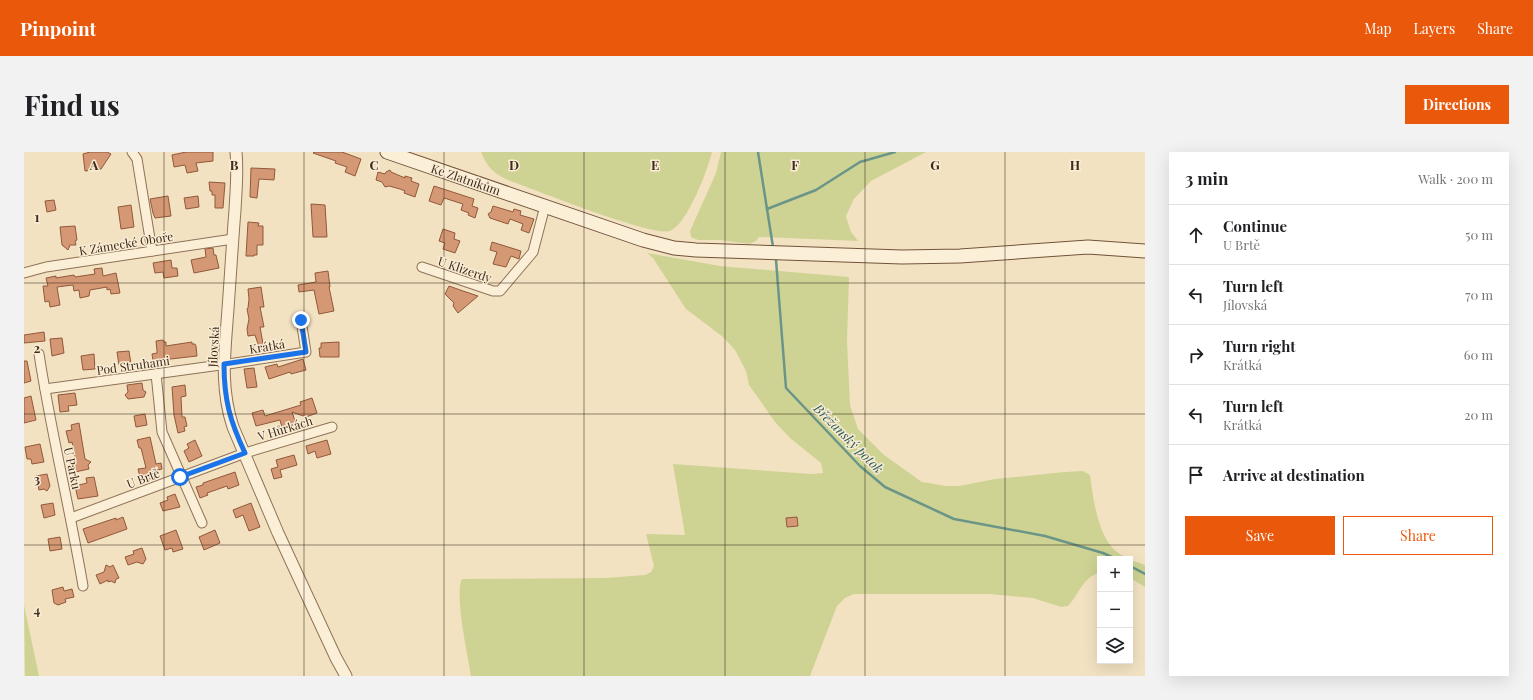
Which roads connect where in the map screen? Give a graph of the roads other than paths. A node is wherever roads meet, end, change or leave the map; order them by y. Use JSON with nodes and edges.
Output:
{"nodes":[{"id":1,"x":132,"y":152,"type":"edge"},
{"id":2,"x":236,"y":152,"type":"edge"},
{"id":3,"x":387,"y":152,"type":"edge"},
{"id":4,"x":545,"y":206,"type":"junction"},
{"id":5,"x":233,"y":239,"type":"junction"},
{"id":6,"x":152,"y":251,"type":"junction"},
{"id":7,"x":1145,"y":251,"type":"edge"},
{"id":8,"x":422,"y":267,"type":"dead end"},
{"id":9,"x":24,"y":273,"type":"edge"},
{"id":10,"x":301,"y":320,"type":"dead end"},
{"id":11,"x":39,"y":354,"type":"dead end"},
{"id":12,"x":224,"y":364,"type":"junction"},
{"id":13,"x":156,"y":374,"type":"junction"},
{"id":14,"x":45,"y":389,"type":"junction"},
{"id":15,"x":332,"y":427,"type":"dead end"},
{"id":16,"x":245,"y":453,"type":"junction"},
{"id":17,"x":180,"y":477,"type":"junction"},
{"id":18,"x":71,"y":518,"type":"junction"},
{"id":19,"x":202,"y":523,"type":"dead end"},
{"id":20,"x":83,"y":586,"type":"dead end"},
{"id":21,"x":346,"y":676,"type":"edge"}],
"edges":[{"from":1,"to":6,"type":"street"},
{"from":2,"to":5,"type":"street","name":"Jílovská"},
{"from":3,"to":4,"type":"main road","name":"Ke Zlatníkům"},
{"from":4,"to":7,"type":"main road","name":"Ke Zlatníkům"},
{"from":4,"to":8,"type":"street","name":"U Klizerdy"},
{"from":5,"to":6,"type":"street","name":"K Zámecké Oboře"},
{"from":5,"to":12,"type":"street","name":"Jílovská"},
{"from":6,"to":9,"type":"street","name":"K Zámecké Oboře"},
{"from":10,"to":12,"type":"street","name":"Krátká"},
{"from":11,"to":14,"type":"street","name":"U Parku"},
{"from":12,"to":13,"type":"street","name":"Pod Struhami"},
{"from":12,"to":16,"type":"street","name":"Jílovská"},
{"from":13,"to":14,"type":"street","name":"Pod Struhami"},
{"from":13,"to":17,"type":"street"},
{"from":14,"to":18,"type":"street","name":"U Parku"},
{"from":15,"to":16,"type":"street","name":"V Hůrkách"},
{"from":16,"to":17,"type":"street","name":"U Brtě"},
{"from":16,"to":21,"type":"street","name":"Jílovská"},
{"from":17,"to":18,"type":"street","name":"U Brtě"},
{"from":17,"to":19,"type":"street"},
{"from":18,"to":20,"type":"street","name":"U Parku"}]}
